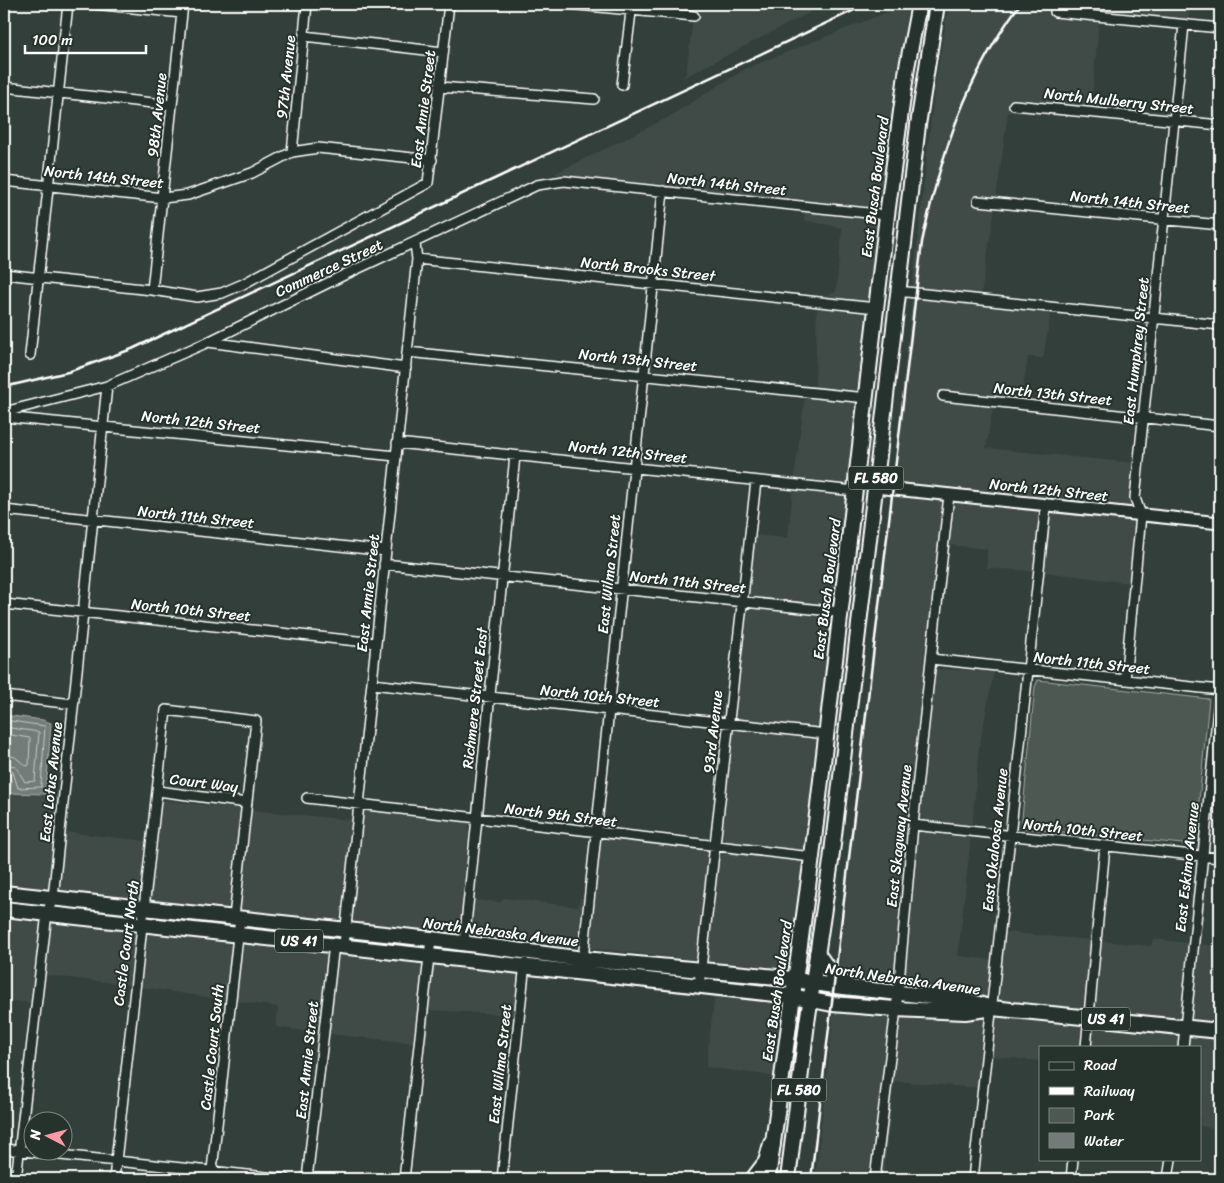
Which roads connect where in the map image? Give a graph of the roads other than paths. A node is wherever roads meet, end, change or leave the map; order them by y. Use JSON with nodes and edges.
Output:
{"nodes":[{"id":1,"x":68,"y":4,"type":"edge"},
{"id":2,"x":94,"y":4,"type":"edge"},
{"id":3,"x":307,"y":4,"type":"edge"},
{"id":4,"x":449,"y":4,"type":"edge"},
{"id":5,"x":567,"y":4,"type":"edge"},
{"id":6,"x":919,"y":4,"type":"edge"},
{"id":7,"x":937,"y":4,"type":"edge"},
{"id":8,"x":632,"y":7,"type":"edge"},
{"id":9,"x":183,"y":8,"type":"edge"},
{"id":10,"x":1055,"y":12,"type":"dead end"},
{"id":11,"x":694,"y":16,"type":"dead end"},
{"id":12,"x":915,"y":20,"type":"junction"},
{"id":13,"x":1184,"y":25,"type":"junction"},
{"id":14,"x":1220,"y":28,"type":"edge"},
{"id":15,"x":304,"y":36,"type":"junction"},
{"id":16,"x":443,"y":52,"type":"junction"},
{"id":17,"x":622,"y":85,"type":"dead end"},
{"id":18,"x":4,"y":87,"type":"edge"},
{"id":19,"x":440,"y":87,"type":"junction"},
{"id":20,"x":58,"y":93,"type":"junction"},
{"id":21,"x":594,"y":99,"type":"dead end"},
{"id":22,"x":1014,"y":104,"type":"dead end"},
{"id":23,"x":172,"y":105,"type":"junction"},
{"id":24,"x":1174,"y":120,"type":"junction"},
{"id":25,"x":1220,"y":125,"type":"edge"},
{"id":26,"x":916,"y":142,"type":"junction"},
{"id":27,"x":292,"y":152,"type":"junction"},
{"id":28,"x":432,"y":160,"type":"junction"},
{"id":29,"x":564,"y":180,"type":"joint"},
{"id":30,"x":4,"y":181,"type":"edge"},
{"id":31,"x":47,"y":185,"type":"junction"},
{"id":32,"x":663,"y":191,"type":"junction"},
{"id":33,"x":163,"y":198,"type":"junction"},
{"id":34,"x":978,"y":201,"type":"dead end"},
{"id":35,"x":887,"y":215,"type":"junction"},
{"id":36,"x":1164,"y":219,"type":"junction"},
{"id":37,"x":1220,"y":225,"type":"edge"},
{"id":38,"x":415,"y":244,"type":"junction"},
{"id":39,"x":417,"y":259,"type":"junction"},
{"id":40,"x":4,"y":274,"type":"edge"},
{"id":41,"x":38,"y":278,"type":"junction"},
{"id":42,"x":654,"y":283,"type":"junction"},
{"id":43,"x":152,"y":290,"type":"junction"},
{"id":44,"x":898,"y":291,"type":"junction"},
{"id":45,"x":876,"y":308,"type":"junction"},
{"id":46,"x":1154,"y":318,"type":"junction"},
{"id":47,"x":1220,"y":325,"type":"edge"},
{"id":48,"x":208,"y":342,"type":"junction"},
{"id":49,"x":407,"y":352,"type":"junction"},
{"id":50,"x":30,"y":355,"type":"dead end"},
{"id":51,"x":406,"y":368,"type":"junction"},
{"id":52,"x":644,"y":375,"type":"junction"},
{"id":53,"x":107,"y":386,"type":"junction"},
{"id":54,"x":943,"y":396,"type":"dead end"},
{"id":55,"x":867,"y":398,"type":"junction"},
{"id":56,"x":4,"y":412,"type":"edge"},
{"id":57,"x":4,"y":417,"type":"edge"},
{"id":58,"x":1143,"y":417,"type":"junction"},
{"id":59,"x":883,"y":418,"type":"junction"},
{"id":60,"x":1220,"y":426,"type":"edge"},
{"id":61,"x":103,"y":427,"type":"junction"},
{"id":62,"x":398,"y":443,"type":"junction"},
{"id":63,"x":396,"y":456,"type":"junction"},
{"id":64,"x":515,"y":456,"type":"junction"},
{"id":65,"x":634,"y":468,"type":"junction"},
{"id":66,"x":756,"y":481,"type":"junction"},
{"id":67,"x":875,"y":487,"type":"junction"},
{"id":68,"x":855,"y":491,"type":"junction"},
{"id":69,"x":949,"y":495,"type":"junction"},
{"id":70,"x":1046,"y":504,"type":"junction"},
{"id":71,"x":4,"y":510,"type":"edge"},
{"id":72,"x":1141,"y":515,"type":"junction"},
{"id":73,"x":93,"y":520,"type":"junction"},
{"id":74,"x":1220,"y":524,"type":"edge"},
{"id":75,"x":386,"y":551,"type":"junction"},
{"id":76,"x":384,"y":564,"type":"junction"},
{"id":77,"x":502,"y":576,"type":"junction"},
{"id":78,"x":621,"y":590,"type":"junction"},
{"id":79,"x":861,"y":596,"type":"junction"},
{"id":80,"x":741,"y":602,"type":"junction"},
{"id":81,"x":4,"y":604,"type":"edge"},
{"id":82,"x":82,"y":612,"type":"junction"},
{"id":83,"x":840,"y":619,"type":"junction"},
{"id":84,"x":376,"y":643,"type":"junction"},
{"id":85,"x":931,"y":659,"type":"junction"},
{"id":86,"x":1027,"y":670,"type":"junction"},
{"id":87,"x":1125,"y":680,"type":"junction"},
{"id":88,"x":372,"y":684,"type":"junction"},
{"id":89,"x":1220,"y":690,"type":"edge"},
{"id":90,"x":4,"y":696,"type":"edge"},
{"id":91,"x":489,"y":698,"type":"junction"},
{"id":92,"x":73,"y":704,"type":"junction"},
{"id":93,"x":166,"y":710,"type":"joint"},
{"id":94,"x":609,"y":711,"type":"junction"},
{"id":95,"x":728,"y":723,"type":"junction"},
{"id":96,"x":826,"y":734,"type":"junction"},
{"id":97,"x":845,"y":735,"type":"junction"},
{"id":98,"x":158,"y":791,"type":"junction"},
{"id":99,"x":307,"y":798,"type":"dead end"},
{"id":100,"x":247,"y":803,"type":"junction"},
{"id":101,"x":359,"y":804,"type":"junction"},
{"id":102,"x":476,"y":819,"type":"junction"},
{"id":103,"x":913,"y":825,"type":"junction"},
{"id":104,"x":594,"y":833,"type":"junction"},
{"id":105,"x":1009,"y":836,"type":"junction"},
{"id":106,"x":715,"y":846,"type":"junction"},
{"id":107,"x":1105,"y":846,"type":"junction"},
{"id":108,"x":1202,"y":856,"type":"junction"},
{"id":109,"x":812,"y":857,"type":"junction"},
{"id":110,"x":1220,"y":858,"type":"edge"},
{"id":111,"x":831,"y":861,"type":"junction"},
{"id":112,"x":4,"y":893,"type":"edge"},
{"id":113,"x":53,"y":898,"type":"junction"},
{"id":114,"x":144,"y":908,"type":"junction"},
{"id":115,"x":4,"y":909,"type":"edge"},
{"id":116,"x":47,"y":913,"type":"junction"},
{"id":117,"x":237,"y":918,"type":"junction"},
{"id":118,"x":142,"y":924,"type":"junction"},
{"id":119,"x":345,"y":930,"type":"junction"},
{"id":120,"x":238,"y":934,"type":"junction"},
{"id":121,"x":431,"y":939,"type":"junction"},
{"id":122,"x":464,"y":943,"type":"junction"},
{"id":123,"x":339,"y":945,"type":"junction"},
{"id":124,"x":526,"y":952,"type":"junction"},
{"id":125,"x":817,"y":953,"type":"junction"},
{"id":126,"x":430,"y":955,"type":"junction"},
{"id":127,"x":583,"y":959,"type":"junction"},
{"id":128,"x":646,"y":964,"type":"junction"},
{"id":129,"x":525,"y":966,"type":"junction"},
{"id":130,"x":702,"y":969,"type":"junction"},
{"id":131,"x":599,"y":976,"type":"junction"},
{"id":132,"x":795,"y":979,"type":"junction"},
{"id":133,"x":813,"y":983,"type":"junction"},
{"id":134,"x":699,"y":986,"type":"junction"},
{"id":135,"x":852,"y":988,"type":"junction"},
{"id":136,"x":898,"y":993,"type":"junction"},
{"id":137,"x":792,"y":996,"type":"junction"},
{"id":138,"x":810,"y":1000,"type":"junction"},
{"id":139,"x":992,"y":1008,"type":"junction"},
{"id":140,"x":895,"y":1009,"type":"junction"},
{"id":141,"x":1089,"y":1017,"type":"junction"},
{"id":142,"x":1185,"y":1028,"type":"junction"},
{"id":143,"x":1220,"y":1031,"type":"edge"},
{"id":144,"x":1086,"y":1046,"type":"edge"},
{"id":145,"x":1183,"y":1046,"type":"edge"},
{"id":146,"x":772,"y":1144,"type":"junction"},
{"id":147,"x":4,"y":1149,"type":"edge"},
{"id":148,"x":20,"y":1151,"type":"junction"},
{"id":149,"x":1073,"y":1160,"type":"edge"},
{"id":150,"x":1171,"y":1160,"type":"edge"},
{"id":151,"x":116,"y":1161,"type":"junction"},
{"id":152,"x":211,"y":1175,"type":"edge"},
{"id":153,"x":16,"y":1179,"type":"edge"},
{"id":154,"x":114,"y":1179,"type":"edge"},
{"id":155,"x":286,"y":1179,"type":"edge"},
{"id":156,"x":307,"y":1179,"type":"edge"},
{"id":157,"x":404,"y":1179,"type":"edge"},
{"id":158,"x":502,"y":1179,"type":"edge"},
{"id":159,"x":754,"y":1179,"type":"edge"},
{"id":160,"x":768,"y":1179,"type":"edge"},
{"id":161,"x":788,"y":1179,"type":"edge"},
{"id":162,"x":875,"y":1179,"type":"edge"},
{"id":163,"x":973,"y":1179,"type":"edge"},
{"id":164,"x":1071,"y":1179,"type":"edge"},
{"id":165,"x":1168,"y":1179,"type":"edge"}],
"edges":[{"from":1,"to":20,"type":"street"},
{"from":2,"to":9,"type":"street"},
{"from":3,"to":15,"type":"street","name":"97th Avenue"},
{"from":4,"to":16,"type":"street","name":"East Annie Street"},
{"from":5,"to":8,"type":"street"},
{"from":6,"to":12,"type":"main road","name":"East Busch Boulevard","number":"FL 580"},
{"from":7,"to":26,"type":"main road","number":"FL 580"},
{"from":8,"to":11,"type":"street"},
{"from":8,"to":17,"type":"street"},
{"from":9,"to":23,"type":"street","name":"98th Avenue"},
{"from":10,"to":13,"type":"street"},
{"from":12,"to":26,"type":"main road"},
{"from":12,"to":35,"type":"main road","name":"East Busch Boulevard","number":"FL 580"},
{"from":13,"to":14,"type":"street"},
{"from":13,"to":24,"type":"street","name":"East Humphrey Street"},
{"from":15,"to":16,"type":"street"},
{"from":15,"to":27,"type":"street","name":"97th Avenue"},
{"from":16,"to":19,"type":"street","name":"East Annie Street"},
{"from":18,"to":20,"type":"street"},
{"from":19,"to":21,"type":"street"},
{"from":19,"to":28,"type":"street","name":"East Annie Street"},
{"from":20,"to":23,"type":"street"},
{"from":20,"to":31,"type":"street"},
{"from":22,"to":24,"type":"street","name":"North Mulberry Street"},
{"from":23,"to":33,"type":"street","name":"98th Avenue"},
{"from":24,"to":25,"type":"street","name":"North Mulberry Street"},
{"from":24,"to":36,"type":"street","name":"East Humphrey Street"},
{"from":26,"to":44,"type":"main road","number":"FL 580"},
{"from":27,"to":28,"type":"street","name":"North 14th Street"},
{"from":27,"to":33,"type":"street","name":"North 14th Street"},
{"from":28,"to":43,"type":"street","name":"East Annie Street"},
{"from":29,"to":32,"type":"street","name":"North 14th Street"},
{"from":29,"to":38,"type":"street","name":"Commerce Street"},
{"from":30,"to":31,"type":"street","name":"North 14th Street"},
{"from":31,"to":33,"type":"street","name":"North 14th Street"},
{"from":31,"to":41,"type":"street"},
{"from":32,"to":35,"type":"street","name":"North 14th Street"},
{"from":32,"to":42,"type":"street","name":"East Wilma Street"},
{"from":33,"to":43,"type":"street","name":"98th Avenue"},
{"from":34,"to":36,"type":"street","name":"North 14th Street"},
{"from":35,"to":44,"type":"main road"},
{"from":35,"to":45,"type":"main road","name":"East Busch Boulevard","number":"FL 580"},
{"from":36,"to":37,"type":"street","name":"North 14th Street"},
{"from":36,"to":46,"type":"street","name":"East Humphrey Street"},
{"from":38,"to":39,"type":"street","name":"East Annie Street"},
{"from":38,"to":48,"type":"street","name":"Commerce Street"},
{"from":39,"to":42,"type":"street","name":"North Brooks Street"},
{"from":39,"to":49,"type":"street","name":"East Annie Street"},
{"from":40,"to":41,"type":"street"},
{"from":41,"to":43,"type":"street"},
{"from":41,"to":50,"type":"street"},
{"from":42,"to":45,"type":"street","name":"North Brooks Street"},
{"from":42,"to":52,"type":"street","name":"East Wilma Street"},
{"from":44,"to":46,"type":"street"},
{"from":44,"to":59,"type":"main road","number":"FL 580"},
{"from":45,"to":55,"type":"main road","name":"East Busch Boulevard","number":"FL 580"},
{"from":45,"to":59,"type":"main road"},
{"from":46,"to":47,"type":"street"},
{"from":46,"to":58,"type":"street","name":"East Humphrey Street"},
{"from":48,"to":51,"type":"street"},
{"from":48,"to":53,"type":"street","name":"Commerce Street"},
{"from":49,"to":51,"type":"street","name":"East Annie Street"},
{"from":49,"to":52,"type":"street","name":"North 13th Street"},
{"from":51,"to":62,"type":"street","name":"East Annie Street"},
{"from":52,"to":55,"type":"street","name":"North 13th Street"},
{"from":52,"to":65,"type":"street","name":"East Wilma Street"},
{"from":53,"to":56,"type":"street","name":"Commerce Street"},
{"from":53,"to":61,"type":"street","name":"East Lotus Avenue"},
{"from":54,"to":58,"type":"street","name":"North 13th Street"},
{"from":55,"to":67,"type":"main road"},
{"from":55,"to":68,"type":"main road","name":"East Busch Boulevard","number":"FL 580"},
{"from":57,"to":61,"type":"street","name":"North 12th Street"},
{"from":58,"to":60,"type":"street","name":"North 13th Street"},
{"from":58,"to":72,"type":"street","name":"East Humphrey Street"},
{"from":59,"to":67,"type":"main road","number":"FL 580"},
{"from":61,"to":63,"type":"street","name":"North 12th Street"},
{"from":61,"to":73,"type":"street","name":"East Lotus Avenue"},
{"from":62,"to":63,"type":"street","name":"East Annie Street"},
{"from":62,"to":64,"type":"street","name":"North 12th Street"},
{"from":63,"to":75,"type":"street","name":"East Annie Street"},
{"from":64,"to":65,"type":"street","name":"North 12th Street"},
{"from":64,"to":77,"type":"street","name":"Richmere Street East"},
{"from":65,"to":66,"type":"street","name":"North 12th Street"},
{"from":65,"to":78,"type":"street","name":"East Wilma Street"},
{"from":66,"to":68,"type":"street","name":"North 12th Street"},
{"from":66,"to":80,"type":"street","name":"93rd Avenue"},
{"from":67,"to":69,"type":"street","name":"North 12th Street"},
{"from":67,"to":79,"type":"main road","number":"FL 580"},
{"from":68,"to":79,"type":"main road"},
{"from":68,"to":83,"type":"main road","name":"East Busch Boulevard","number":"FL 580"},
{"from":69,"to":70,"type":"street","name":"North 12th Street"},
{"from":69,"to":85,"type":"street","name":"East Skagway Avenue"},
{"from":70,"to":72,"type":"street","name":"North 12th Street"},
{"from":70,"to":86,"type":"street","name":"East Okaloosa Avenue"},
{"from":71,"to":73,"type":"street","name":"North 11th Street"},
{"from":72,"to":74,"type":"street","name":"North 12th Street"},
{"from":72,"to":87,"type":"street","name":"East Humphrey Street"},
{"from":73,"to":75,"type":"street","name":"North 11th Street"},
{"from":73,"to":82,"type":"street","name":"East Lotus Avenue"},
{"from":75,"to":76,"type":"street","name":"East Annie Street"},
{"from":76,"to":77,"type":"street","name":"North 11th Street"},
{"from":76,"to":84,"type":"street","name":"East Annie Street"},
{"from":77,"to":78,"type":"street","name":"North 11th Street"},
{"from":77,"to":91,"type":"street","name":"Richmere Street East"},
{"from":78,"to":80,"type":"street","name":"North 11th Street"},
{"from":78,"to":94,"type":"street","name":"East Wilma Street"},
{"from":79,"to":97,"type":"main road","number":"FL 580"},
{"from":80,"to":83,"type":"street","name":"North 11th Street"},
{"from":80,"to":95,"type":"street","name":"93rd Avenue"},
{"from":81,"to":82,"type":"street","name":"North 10th Street"},
{"from":82,"to":84,"type":"street","name":"North 10th Street"},
{"from":82,"to":92,"type":"street","name":"East Lotus Avenue"},
{"from":83,"to":96,"type":"main road","name":"East Busch Boulevard","number":"FL 580"},
{"from":83,"to":97,"type":"main road"},
{"from":84,"to":88,"type":"street","name":"East Annie Street"},
{"from":85,"to":86,"type":"street","name":"North 11th Street"},
{"from":85,"to":103,"type":"street","name":"East Skagway Avenue"},
{"from":86,"to":87,"type":"street","name":"North 11th Street"},
{"from":86,"to":105,"type":"street","name":"East Okaloosa Avenue"},
{"from":87,"to":89,"type":"street","name":"North 11th Street"},
{"from":88,"to":91,"type":"street","name":"North 10th Street"},
{"from":88,"to":101,"type":"street","name":"East Annie Street"},
{"from":89,"to":108,"type":"street","name":"East Eskimo Avenue"},
{"from":90,"to":92,"type":"street"},
{"from":91,"to":94,"type":"street","name":"North 10th Street"},
{"from":91,"to":102,"type":"street","name":"Richmere Street East"},
{"from":92,"to":113,"type":"street","name":"East Lotus Avenue"},
{"from":93,"to":98,"type":"street","name":"Castle Court North"},
{"from":93,"to":100,"type":"street","name":"Castle Court South"},
{"from":94,"to":95,"type":"street","name":"North 10th Street"},
{"from":94,"to":104,"type":"street","name":"East Wilma Street"},
{"from":95,"to":96,"type":"street","name":"North 10th Street"},
{"from":95,"to":106,"type":"street","name":"93rd Avenue"},
{"from":96,"to":109,"type":"main road","name":"East Busch Boulevard","number":"FL 580"},
{"from":96,"to":111,"type":"main road"},
{"from":97,"to":111,"type":"main road","number":"FL 580"},
{"from":98,"to":100,"type":"street","name":"Court Way"},
{"from":98,"to":114,"type":"street","name":"Castle Court North"},
{"from":99,"to":101,"type":"street","name":"North 9th Street"},
{"from":100,"to":117,"type":"street","name":"Castle Court South"},
{"from":101,"to":102,"type":"street","name":"North 9th Street"},
{"from":101,"to":119,"type":"street","name":"East Annie Street"},
{"from":102,"to":104,"type":"street","name":"North 9th Street"},
{"from":102,"to":122,"type":"street","name":"Richmere Street East"},
{"from":103,"to":105,"type":"street","name":"North 10th Street"},
{"from":103,"to":136,"type":"street","name":"East Skagway Avenue"},
{"from":104,"to":106,"type":"street","name":"North 9th Street"},
{"from":104,"to":127,"type":"street","name":"East Wilma Street"},
{"from":105,"to":107,"type":"street","name":"North 10th Street"},
{"from":105,"to":139,"type":"street","name":"East Okaloosa Avenue"},
{"from":106,"to":109,"type":"street","name":"North 9th Street"},
{"from":106,"to":130,"type":"street","name":"93rd Avenue"},
{"from":107,"to":108,"type":"street","name":"North 10th Street"},
{"from":107,"to":141,"type":"street"},
{"from":108,"to":110,"type":"street","name":"North 10th Street"},
{"from":108,"to":142,"type":"street","name":"East Eskimo Avenue"},
{"from":109,"to":132,"type":"main road","name":"East Busch Boulevard","number":"FL 580"},
{"from":111,"to":125,"type":"main road","number":"FL 580"},
{"from":112,"to":113,"type":"main road","name":"North Nebraska Avenue","number":"US 41"},
{"from":113,"to":114,"type":"main road","name":"North Nebraska Avenue","number":"US 41"},
{"from":113,"to":116,"type":"street","name":"East Lotus Avenue"},
{"from":114,"to":117,"type":"main road","name":"North Nebraska Avenue","number":"US 41"},
{"from":114,"to":118,"type":"street","name":"Castle Court North"},
{"from":115,"to":116,"type":"main road","name":"North Nebraska Avenue","number":"US 41"},
{"from":116,"to":118,"type":"main road","name":"North Nebraska Avenue","number":"US 41"},
{"from":116,"to":148,"type":"street","name":"East Lotus Avenue"},
{"from":117,"to":119,"type":"main road","name":"North Nebraska Avenue","number":"US 41"},
{"from":117,"to":120,"type":"street","name":"Castle Court South"},
{"from":118,"to":120,"type":"main road","name":"North Nebraska Avenue","number":"US 41"},
{"from":118,"to":151,"type":"street","name":"Castle Court North"},
{"from":119,"to":121,"type":"main road","name":"North Nebraska Avenue","number":"US 41"},
{"from":119,"to":123,"type":"street","name":"East Annie Street"},
{"from":120,"to":123,"type":"main road","name":"North Nebraska Avenue","number":"US 41"},
{"from":120,"to":152,"type":"street","name":"Castle Court South"},
{"from":121,"to":122,"type":"main road","name":"North Nebraska Avenue","number":"US 41"},
{"from":121,"to":126,"type":"street"},
{"from":122,"to":124,"type":"main road","name":"North Nebraska Avenue","number":"US 41"},
{"from":123,"to":126,"type":"main road","name":"North Nebraska Avenue","number":"US 41"},
{"from":123,"to":156,"type":"street","name":"East Annie Street"},
{"from":124,"to":127,"type":"main road","name":"North Nebraska Avenue","number":"US 41"},
{"from":124,"to":129,"type":"street","name":"East Wilma Street"},
{"from":125,"to":133,"type":"main road","number":"FL 580"},
{"from":125,"to":135,"type":"main road"},
{"from":126,"to":129,"type":"main road","name":"North Nebraska Avenue","number":"US 41"},
{"from":126,"to":157,"type":"street"},
{"from":127,"to":128,"type":"main road","name":"North Nebraska Avenue","number":"US 41"},
{"from":128,"to":130,"type":"main road","name":"North Nebraska Avenue","number":"US 41"},
{"from":128,"to":131,"type":"main road"},
{"from":129,"to":131,"type":"main road","name":"North Nebraska Avenue","number":"US 41"},
{"from":129,"to":158,"type":"street","name":"East Wilma Street"},
{"from":130,"to":132,"type":"main road","name":"North Nebraska Avenue","number":"US 41"},
{"from":130,"to":134,"type":"street","name":"93rd Avenue"},
{"from":131,"to":134,"type":"main road","name":"North Nebraska Avenue","number":"US 41"},
{"from":132,"to":133,"type":"main road","name":"North Nebraska Avenue","number":"US 41"},
{"from":132,"to":137,"type":"main road","name":"East Busch Boulevard","number":"FL 580"},
{"from":133,"to":135,"type":"main road","name":"North Nebraska Avenue","number":"US 41"},
{"from":133,"to":138,"type":"main road","number":"FL 580"},
{"from":134,"to":137,"type":"main road","name":"North Nebraska Avenue","number":"US 41"},
{"from":135,"to":136,"type":"main road","name":"North Nebraska Avenue","number":"US 41"},
{"from":136,"to":139,"type":"main road","name":"North Nebraska Avenue","number":"US 41"},
{"from":136,"to":140,"type":"street","name":"East Skagway Avenue"},
{"from":137,"to":138,"type":"main road","name":"North Nebraska Avenue","number":"US 41"},
{"from":137,"to":146,"type":"main road","name":"East Busch Boulevard","number":"FL 580"},
{"from":138,"to":140,"type":"main road","name":"North Nebraska Avenue","number":"US 41"},
{"from":138,"to":161,"type":"main road","number":"FL 580"},
{"from":139,"to":140,"type":"main road","name":"North Nebraska Avenue","number":"US 41"},
{"from":139,"to":141,"type":"main road","name":"North Nebraska Avenue","number":"US 41"},
{"from":139,"to":163,"type":"street","name":"East Okaloosa Avenue"},
{"from":140,"to":162,"type":"street","name":"East Skagway Avenue"},
{"from":141,"to":142,"type":"main road","name":"North Nebraska Avenue","number":"US 41"},
{"from":141,"to":144,"type":"street"},
{"from":142,"to":143,"type":"main road","name":"North Nebraska Avenue","number":"US 41"},
{"from":142,"to":145,"type":"street","name":"East Eskimo Avenue"},
{"from":146,"to":159,"type":"highway"},
{"from":146,"to":160,"type":"main road","name":"East Busch Boulevard","number":"FL 580"},
{"from":147,"to":148,"type":"street"},
{"from":148,"to":151,"type":"street"},
{"from":148,"to":153,"type":"street","name":"East Lotus Avenue"},
{"from":149,"to":164,"type":"street"},
{"from":150,"to":165,"type":"street"},
{"from":151,"to":152,"type":"street"},
{"from":151,"to":154,"type":"street","name":"Castle Court North"},
{"from":152,"to":155,"type":"street"}]}
